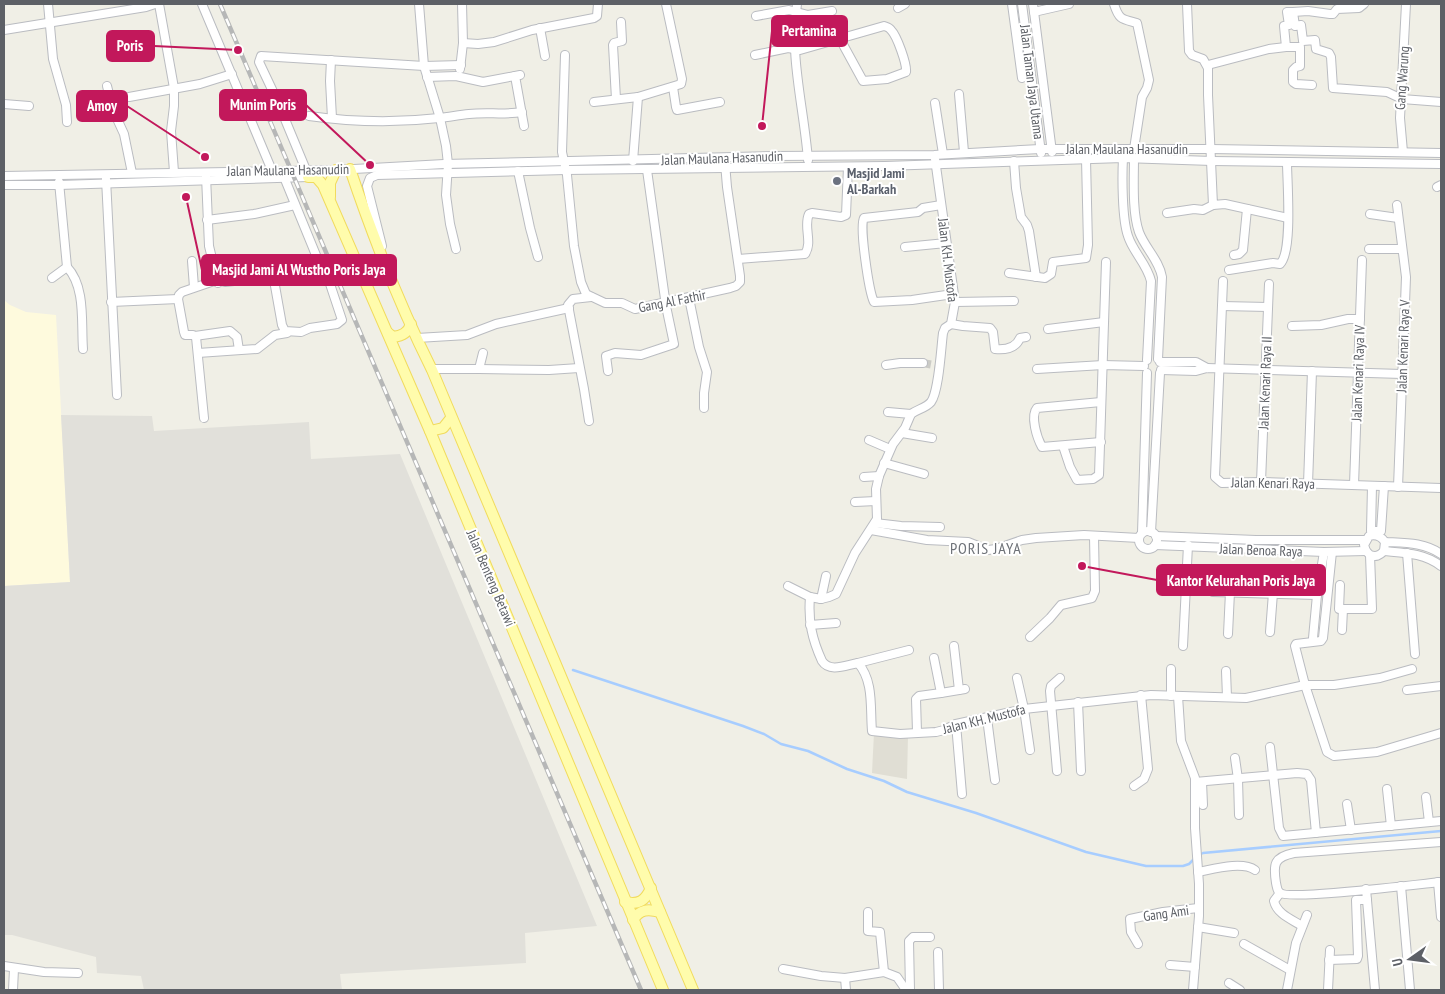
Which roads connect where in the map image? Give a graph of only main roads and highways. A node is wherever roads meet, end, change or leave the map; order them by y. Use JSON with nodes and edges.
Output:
{"nodes":[{"id":1,"x":350,"y":169,"type":"road end"},
{"id":2,"x":336,"y":170,"type":"road end"},
{"id":3,"x":307,"y":174,"type":"road end"},
{"id":4,"x":330,"y":203,"type":"junction"},
{"id":5,"x":410,"y":324,"type":"junction"},
{"id":6,"x":388,"y":334,"type":"junction"},
{"id":7,"x":451,"y":418,"type":"junction"},
{"id":8,"x":430,"y":431,"type":"junction"},
{"id":9,"x":650,"y":892,"type":"junction"},
{"id":10,"x":629,"y":903,"type":"junction"},
{"id":11,"x":657,"y":911,"type":"junction"},
{"id":12,"x":635,"y":918,"type":"junction"},
{"id":13,"x":663,"y":990,"type":"edge"},
{"id":14,"x":694,"y":990,"type":"edge"}],
"edges":[{"from":1,"to":5,"type":"main road","name":"Jalan Benteng Betawi"},
{"from":2,"to":4,"type":"main road"},
{"from":3,"to":4,"type":"main road","name":"Jalan Benteng Betawi"},
{"from":4,"to":6,"type":"main road","name":"Jalan Benteng Betawi"},
{"from":5,"to":6,"type":"main road"},
{"from":5,"to":7,"type":"main road","name":"Jalan Benteng Betawi"},
{"from":6,"to":8,"type":"main road","name":"Jalan Benteng Betawi"},
{"from":7,"to":8,"type":"main road"},
{"from":7,"to":9,"type":"main road","name":"Jalan Benteng Betawi"},
{"from":8,"to":10,"type":"main road","name":"Jalan Benteng Betawi"},
{"from":9,"to":10,"type":"main road"},
{"from":9,"to":11,"type":"main road","name":"Jalan Benteng Betawi"},
{"from":10,"to":12,"type":"main road","name":"Jalan Benteng Betawi"},
{"from":11,"to":12,"type":"main road"},
{"from":11,"to":14,"type":"main road","name":"Jalan Benteng Betawi"},
{"from":12,"to":13,"type":"main road","name":"Jalan Benteng Betawi"}]}
